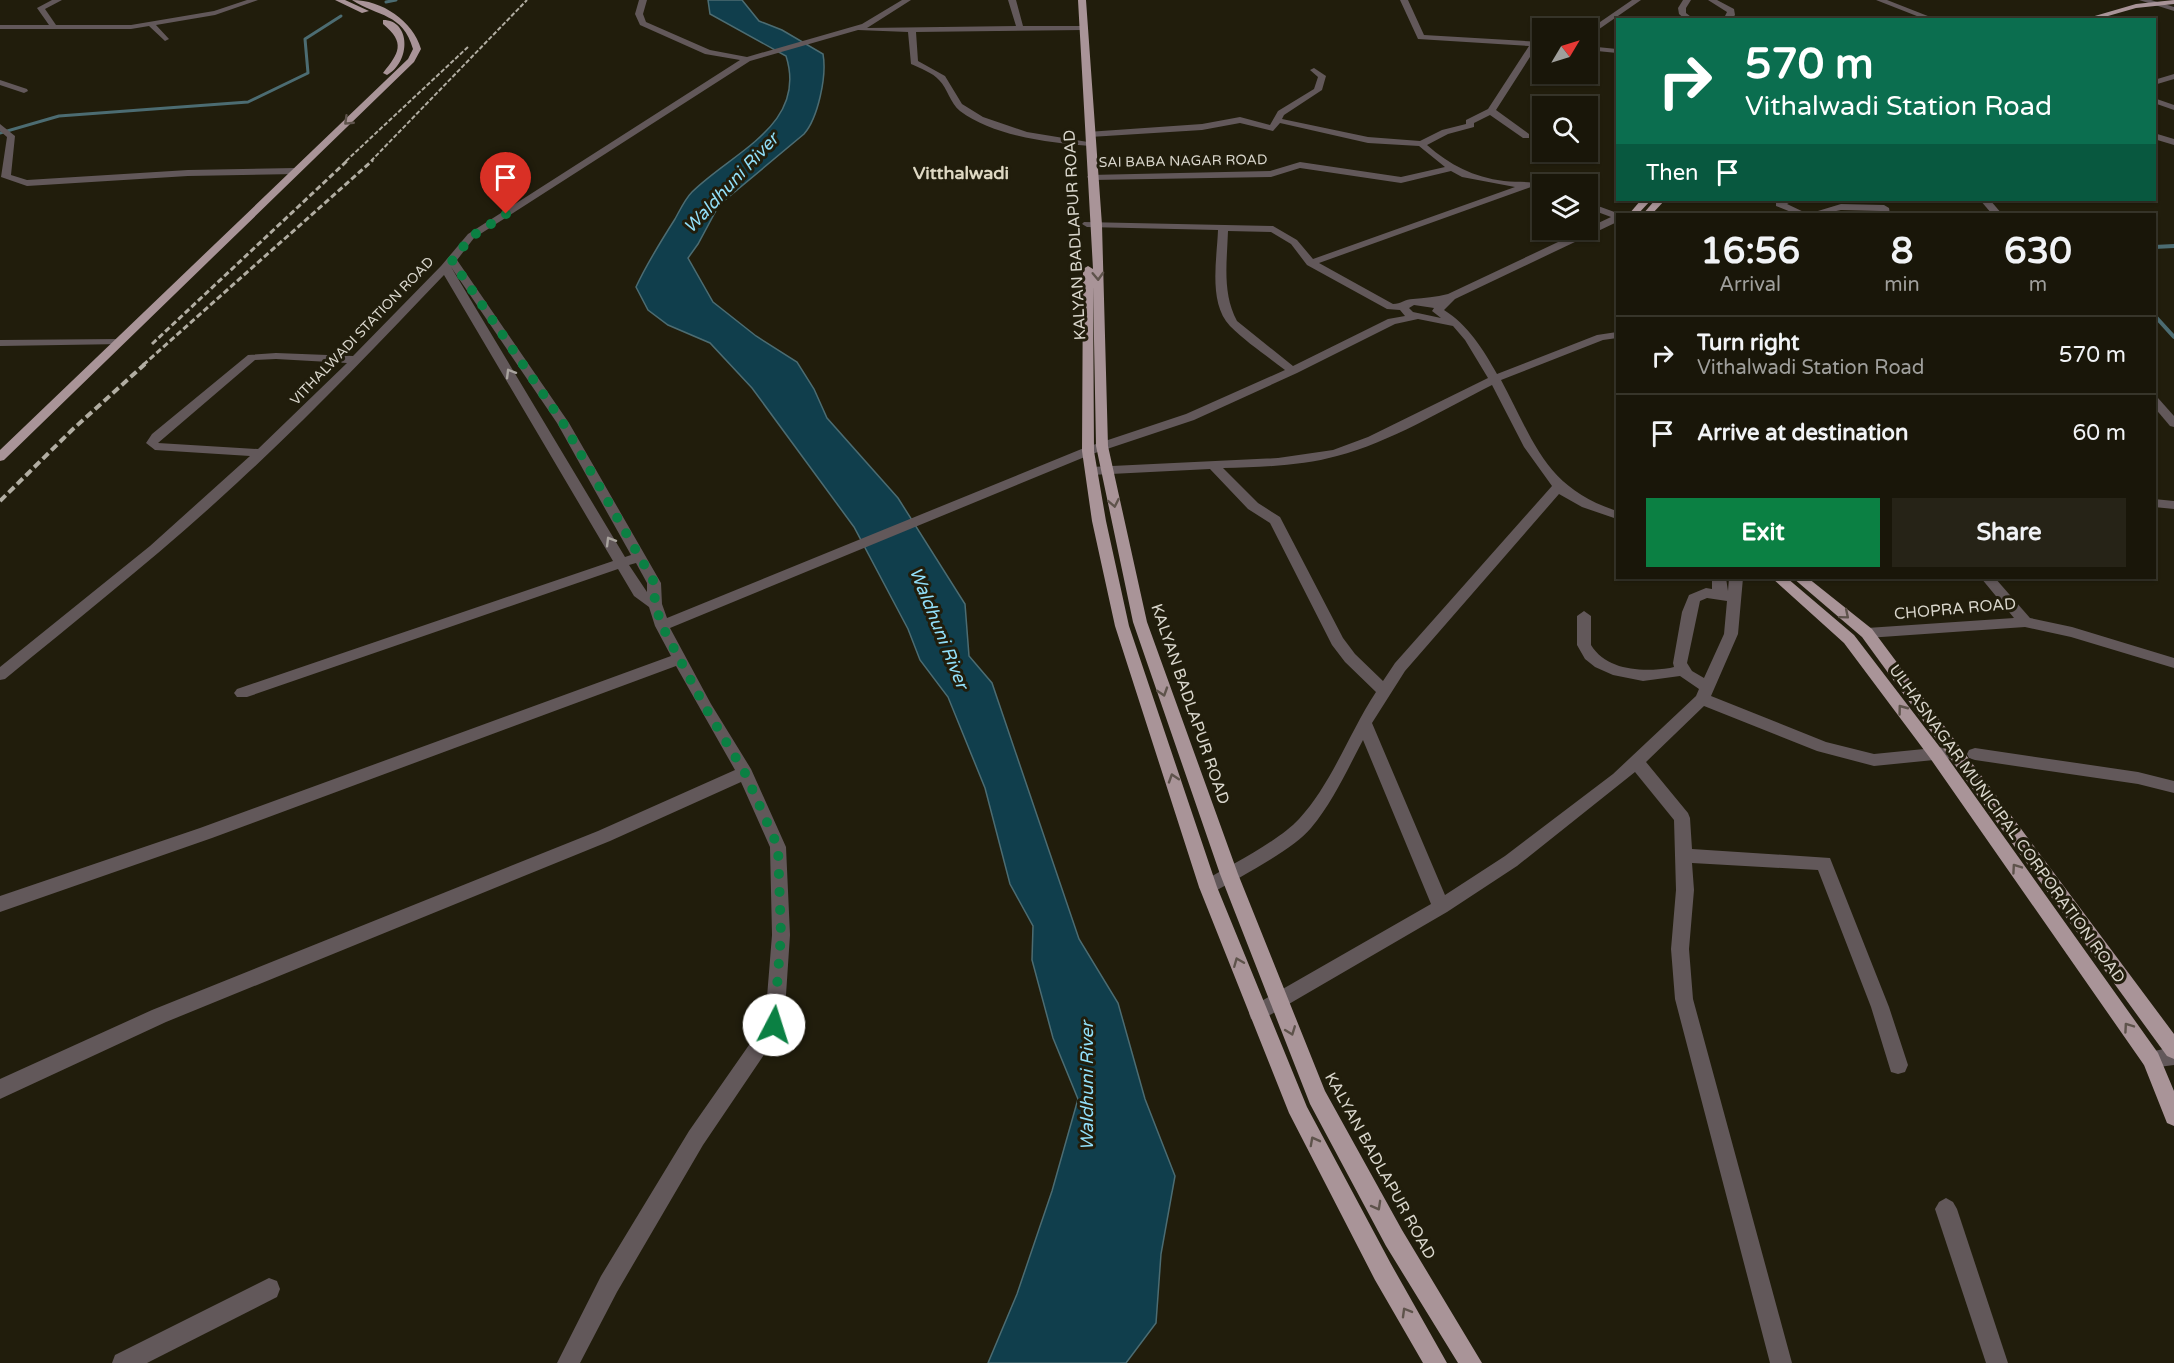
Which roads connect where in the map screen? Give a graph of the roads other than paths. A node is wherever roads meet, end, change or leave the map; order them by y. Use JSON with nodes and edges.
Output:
{"nodes":[{"id":1,"x":58,"y":0,"type":"edge"},
{"id":2,"x":254,"y":0,"type":"edge"},
{"id":3,"x":339,"y":0,"type":"edge"},
{"id":4,"x":643,"y":0,"type":"edge"},
{"id":5,"x":907,"y":0,"type":"edge"},
{"id":6,"x":1012,"y":0,"type":"edge"},
{"id":7,"x":1073,"y":0,"type":"edge"},
{"id":8,"x":1082,"y":0,"type":"edge"},
{"id":9,"x":1404,"y":0,"type":"edge"},
{"id":10,"x":1637,"y":0,"type":"edge"},
{"id":11,"x":1687,"y":0,"type":"edge"},
{"id":12,"x":1712,"y":0,"type":"edge"},
{"id":13,"x":1880,"y":0,"type":"edge"},
{"id":14,"x":2143,"y":0,"type":"edge"},
{"id":15,"x":358,"y":3,"type":"edge"},
{"id":16,"x":2160,"y":5,"type":"junction"},
{"id":17,"x":2174,"y":5,"type":"edge"},
{"id":18,"x":1689,"y":18,"type":"edge"},
{"id":19,"x":1728,"y":18,"type":"edge"},
{"id":20,"x":1930,"y":18,"type":"edge"},
{"id":21,"x":2091,"y":18,"type":"edge"},
{"id":22,"x":2109,"y":18,"type":"edge"},
{"id":23,"x":176,"y":20,"type":"junction"},
{"id":24,"x":151,"y":24,"type":"junction"},
{"id":25,"x":53,"y":26,"type":"junction"},
{"id":26,"x":0,"y":27,"type":"edge"},
{"id":27,"x":1020,"y":27,"type":"junction"},
{"id":28,"x":1598,"y":27,"type":"edge"},
{"id":29,"x":1080,"y":28,"type":"junction"},
{"id":30,"x":184,"y":30,"type":"dead end"},
{"id":31,"x":848,"y":30,"type":"junction"},
{"id":32,"x":912,"y":30,"type":"junction"},
{"id":33,"x":165,"y":39,"type":"dead end"},
{"id":34,"x":1532,"y":44,"type":"edge"},
{"id":35,"x":1598,"y":49,"type":"edge"},
{"id":36,"x":1616,"y":51,"type":"edge"},
{"id":37,"x":1532,"y":53,"type":"edge"},
{"id":38,"x":752,"y":57,"type":"junction"},
{"id":39,"x":396,"y":63,"type":"junction"},
{"id":40,"x":408,"y":63,"type":"junction"},
{"id":41,"x":1314,"y":70,"type":"dead end"},
{"id":42,"x":2174,"y":76,"type":"edge"},
{"id":43,"x":0,"y":82,"type":"edge"},
{"id":44,"x":2156,"y":82,"type":"edge"},
{"id":45,"x":24,"y":91,"type":"dead end"},
{"id":46,"x":2156,"y":101,"type":"edge"},
{"id":47,"x":2174,"y":108,"type":"edge"},
{"id":48,"x":1491,"y":111,"type":"junction"},
{"id":49,"x":1277,"y":120,"type":"junction"},
{"id":50,"x":0,"y":127,"type":"edge"},
{"id":51,"x":1526,"y":136,"type":"dead end"},
{"id":52,"x":2156,"y":137,"type":"edge"},
{"id":53,"x":1087,"y":140,"type":"junction"},
{"id":54,"x":2174,"y":142,"type":"edge"},
{"id":55,"x":1421,"y":144,"type":"junction"},
{"id":56,"x":1451,"y":168,"type":"junction"},
{"id":57,"x":282,"y":171,"type":"junction"},
{"id":58,"x":296,"y":171,"type":"junction"},
{"id":59,"x":1092,"y":177,"type":"junction"},
{"id":60,"x":1531,"y":184,"type":"joint"},
{"id":61,"x":1652,"y":201,"type":"edge"},
{"id":62,"x":1787,"y":201,"type":"edge"},
{"id":63,"x":1985,"y":201,"type":"edge"},
{"id":64,"x":1598,"y":210,"type":"edge"},
{"id":65,"x":1634,"y":213,"type":"edge"},
{"id":66,"x":1801,"y":213,"type":"edge"},
{"id":67,"x":1817,"y":213,"type":"edge"},
{"id":68,"x":1885,"y":213,"type":"edge"},
{"id":69,"x":1996,"y":213,"type":"edge"},
{"id":70,"x":1616,"y":218,"type":"edge"},
{"id":71,"x":1616,"y":218,"type":"edge"},
{"id":72,"x":1092,"y":225,"type":"junction"},
{"id":73,"x":1223,"y":228,"type":"junction"},
{"id":74,"x":1311,"y":263,"type":"junction"},
{"id":75,"x":449,"y":264,"type":"junction"},
{"id":76,"x":1451,"y":297,"type":"junction"},
{"id":77,"x":1423,"y":302,"type":"junction"},
{"id":78,"x":1406,"y":305,"type":"junction"},
{"id":79,"x":143,"y":313,"type":"junction"},
{"id":80,"x":1434,"y":314,"type":"junction"},
{"id":81,"x":1415,"y":317,"type":"junction"},
{"id":82,"x":1392,"y":321,"type":"junction"},
{"id":83,"x":1616,"y":335,"type":"edge"},
{"id":84,"x":113,"y":342,"type":"junction"},
{"id":85,"x":0,"y":343,"type":"edge"},
{"id":86,"x":356,"y":360,"type":"junction"},
{"id":87,"x":1293,"y":371,"type":"junction"},
{"id":88,"x":1494,"y":379,"type":"junction"},
{"id":89,"x":2156,"y":392,"type":"edge"},
{"id":90,"x":2156,"y":402,"type":"edge"},
{"id":91,"x":2156,"y":418,"type":"edge"},
{"id":92,"x":2173,"y":418,"type":"edge"},
{"id":93,"x":20,"y":432,"type":"junction"},
{"id":94,"x":0,"y":445,"type":"edge"},
{"id":95,"x":1095,"y":448,"type":"junction"},
{"id":96,"x":261,"y":453,"type":"junction"},
{"id":97,"x":0,"y":457,"type":"edge"},
{"id":98,"x":1214,"y":466,"type":"junction"},
{"id":99,"x":588,"y":467,"type":"junction"},
{"id":100,"x":1099,"y":471,"type":"junction"},
{"id":101,"x":570,"y":474,"type":"junction"},
{"id":102,"x":1559,"y":486,"type":"junction"},
{"id":103,"x":2156,"y":503,"type":"edge"},
{"id":104,"x":2174,"y":505,"type":"edge"},
{"id":105,"x":1616,"y":515,"type":"edge"},
{"id":106,"x":640,"y":557,"type":"junction"},
{"id":107,"x":624,"y":564,"type":"junction"},
{"id":108,"x":1719,"y":579,"type":"edge"},
{"id":109,"x":1735,"y":579,"type":"edge"},
{"id":110,"x":1780,"y":579,"type":"edge"},
{"id":111,"x":1801,"y":579,"type":"edge"},
{"id":112,"x":1989,"y":579,"type":"edge"},
{"id":113,"x":1727,"y":595,"type":"junction"},
{"id":114,"x":655,"y":604,"type":"junction"},
{"id":115,"x":1584,"y":616,"type":"dead end"},
{"id":116,"x":2025,"y":622,"type":"junction"},
{"id":117,"x":662,"y":626,"type":"junction"},
{"id":118,"x":1867,"y":633,"type":"junction"},
{"id":119,"x":680,"y":658,"type":"junction"},
{"id":120,"x":2174,"y":663,"type":"edge"},
{"id":121,"x":1682,"y":670,"type":"junction"},
{"id":122,"x":0,"y":675,"type":"edge"},
{"id":123,"x":1383,"y":690,"type":"junction"},
{"id":124,"x":242,"y":693,"type":"dead end"},
{"id":125,"x":1705,"y":693,"type":"junction"},
{"id":126,"x":1364,"y":723,"type":"junction"},
{"id":127,"x":1954,"y":752,"type":"junction"},
{"id":128,"x":1936,"y":754,"type":"junction"},
{"id":129,"x":1975,"y":754,"type":"dead end"},
{"id":130,"x":1635,"y":761,"type":"junction"},
{"id":131,"x":745,"y":773,"type":"junction"},
{"id":132,"x":2174,"y":787,"type":"edge"},
{"id":133,"x":1684,"y":856,"type":"junction"},
{"id":134,"x":1228,"y":874,"type":"junction"},
{"id":135,"x":1208,"y":887,"type":"junction"},
{"id":136,"x":0,"y":904,"type":"edge"},
{"id":137,"x":1442,"y":907,"type":"junction"},
{"id":138,"x":1280,"y":1002,"type":"junction"},
{"id":139,"x":1258,"y":1013,"type":"junction"},
{"id":140,"x":2174,"y":1050,"type":"edge"},
{"id":141,"x":2174,"y":1056,"type":"edge"},
{"id":142,"x":2151,"y":1059,"type":"junction"},
{"id":143,"x":1898,"y":1065,"type":"dead end"},
{"id":144,"x":0,"y":1089,"type":"edge"},
{"id":145,"x":2174,"y":1116,"type":"edge"},
{"id":146,"x":1946,"y":1209,"type":"dead end"},
{"id":147,"x":269,"y":1289,"type":"dead end"},
{"id":148,"x":123,"y":1363,"type":"edge"},
{"id":149,"x":568,"y":1363,"type":"edge"},
{"id":150,"x":1436,"y":1363,"type":"edge"},
{"id":151,"x":1471,"y":1363,"type":"edge"},
{"id":152,"x":1781,"y":1363,"type":"edge"},
{"id":153,"x":1997,"y":1363,"type":"edge"}],
"edges":[{"from":1,"to":25,"type":"street"},
{"from":2,"to":23,"type":"street"},
{"from":3,"to":15,"type":"main road"},
{"from":4,"to":38,"type":"street"},
{"from":5,"to":31,"type":"street","name":"VITHALWADI STATION ROAD"},
{"from":6,"to":27,"type":"street"},
{"from":7,"to":29,"type":"main road","name":"KALYAN BADLAPUR ROAD"},
{"from":8,"to":29,"type":"main road","name":"KALYAN BADLAPUR ROAD"},
{"from":9,"to":34,"type":"street"},
{"from":10,"to":28,"type":"street"},
{"from":11,"to":18,"type":"street"},
{"from":12,"to":19,"type":"street"},
{"from":13,"to":20,"type":"street"},
{"from":14,"to":16,"type":"street"},
{"from":15,"to":39,"type":"main road"},
{"from":15,"to":40,"type":"main road"},
{"from":16,"to":17,"type":"main road"},
{"from":16,"to":21,"type":"main road"},
{"from":16,"to":22,"type":"main road"},
{"from":23,"to":24,"type":"street"},
{"from":23,"to":30,"type":"street"},
{"from":24,"to":25,"type":"street"},
{"from":24,"to":33,"type":"street"},
{"from":25,"to":26,"type":"street"},
{"from":27,"to":29,"type":"street"},
{"from":27,"to":32,"type":"street"},
{"from":29,"to":53,"type":"main road","name":"KALYAN BADLAPUR ROAD"},
{"from":31,"to":32,"type":"street"},
{"from":31,"to":38,"type":"street","name":"VITHALWADI STATION ROAD"},
{"from":32,"to":53,"type":"street"},
{"from":35,"to":36,"type":"street"},
{"from":37,"to":48,"type":"street"},
{"from":38,"to":75,"type":"street","name":"VITHALWADI STATION ROAD"},
{"from":39,"to":40,"type":"main road"},
{"from":39,"to":57,"type":"main road"},
{"from":40,"to":58,"type":"main road","one_way":true},
{"from":41,"to":49,"type":"street"},
{"from":42,"to":44,"type":"street"},
{"from":43,"to":45,"type":"street"},
{"from":46,"to":47,"type":"street"},
{"from":48,"to":51,"type":"street"},
{"from":48,"to":55,"type":"street"},
{"from":49,"to":53,"type":"street"},
{"from":49,"to":55,"type":"street"},
{"from":50,"to":57,"type":"street"},
{"from":52,"to":54,"type":"street"},
{"from":53,"to":59,"type":"main road","name":"KALYAN BADLAPUR ROAD"},
{"from":53,"to":72,"type":"main road","name":"KALYAN BADLAPUR ROAD"},
{"from":55,"to":56,"type":"street"},
{"from":56,"to":59,"type":"street","name":"SAI BABA NAGAR ROAD"},
{"from":56,"to":60,"type":"street"},
{"from":57,"to":58,"type":"street"},
{"from":57,"to":79,"type":"main road"},
{"from":58,"to":79,"type":"main road"},
{"from":59,"to":72,"type":"main road","name":"KALYAN BADLAPUR ROAD"},
{"from":60,"to":74,"type":"street"},
{"from":61,"to":65,"type":"main road"},
{"from":62,"to":66,"type":"street"},
{"from":63,"to":69,"type":"street"},
{"from":64,"to":70,"type":"street"},
{"from":67,"to":68,"type":"street"},
{"from":71,"to":76,"type":"street"},
{"from":72,"to":73,"type":"street"},
{"from":72,"to":95,"type":"main road","name":"KALYAN BADLAPUR ROAD"},
{"from":73,"to":74,"type":"street"},
{"from":73,"to":87,"type":"street"},
{"from":74,"to":78,"type":"street"},
{"from":75,"to":86,"type":"street","name":"VITHALWADI STATION ROAD"},
{"from":75,"to":99,"type":"street"},
{"from":101,"to":75,"type":"street","one_way":true},
{"from":76,"to":77,"type":"street"},
{"from":76,"to":80,"type":"street"},
{"from":77,"to":78,"type":"street"},
{"from":77,"to":80,"type":"street"},
{"from":78,"to":81,"type":"street"},
{"from":78,"to":82,"type":"street"},
{"from":79,"to":84,"type":"main road"},
{"from":80,"to":81,"type":"street"},
{"from":80,"to":88,"type":"street"},
{"from":81,"to":82,"type":"street"},
{"from":82,"to":87,"type":"street"},
{"from":83,"to":88,"type":"street"},
{"from":84,"to":85,"type":"street"},
{"from":84,"to":93,"type":"main road"},
{"from":86,"to":96,"type":"street","name":"VITHALWADI STATION ROAD"},
{"from":86,"to":96,"type":"street"},
{"from":87,"to":95,"type":"street"},
{"from":88,"to":98,"type":"street"},
{"from":88,"to":102,"type":"street"},
{"from":89,"to":92,"type":"street"},
{"from":90,"to":92,"type":"street"},
{"from":91,"to":92,"type":"street"},
{"from":93,"to":94,"type":"main road"},
{"from":93,"to":97,"type":"main road"},
{"from":95,"to":100,"type":"main road","name":"KALYAN BADLAPUR ROAD"},
{"from":95,"to":117,"type":"street"},
{"from":96,"to":122,"type":"street","name":"VITHALWADI STATION ROAD"},
{"from":98,"to":100,"type":"street"},
{"from":98,"to":123,"type":"street"},
{"from":99,"to":101,"type":"street"},
{"from":99,"to":106,"type":"street"},
{"from":100,"to":134,"type":"main road","name":"KALYAN BADLAPUR ROAD","one_way":true},
{"from":135,"to":100,"type":"main road","name":"KALYAN BADLAPUR ROAD","one_way":true},
{"from":107,"to":101,"type":"street","one_way":true},
{"from":102,"to":105,"type":"street"},
{"from":102,"to":123,"type":"street"},
{"from":103,"to":104,"type":"street"},
{"from":106,"to":107,"type":"street"},
{"from":106,"to":114,"type":"street"},
{"from":107,"to":114,"type":"street"},
{"from":107,"to":124,"type":"street"},
{"from":108,"to":113,"type":"street"},
{"from":109,"to":113,"type":"street"},
{"from":128,"to":110,"type":"main road","name":"ULHASNAGAR MUNICIPAL CORPORATION ROAD","one_way":true},
{"from":111,"to":118,"type":"main road","name":"ULHASNAGAR MUNICIPAL CORPORATION ROAD","one_way":true},
{"from":112,"to":116,"type":"street","name":"CHOPRA ROAD"},
{"from":113,"to":121,"type":"street"},
{"from":113,"to":125,"type":"street"},
{"from":114,"to":117,"type":"street"},
{"from":115,"to":121,"type":"street"},
{"from":116,"to":118,"type":"street","name":"CHOPRA ROAD"},
{"from":116,"to":120,"type":"street"},
{"from":117,"to":119,"type":"street"},
{"from":118,"to":127,"type":"main road","name":"ULHASNAGAR MUNICIPAL CORPORATION ROAD"},
{"from":119,"to":131,"type":"street"},
{"from":119,"to":136,"type":"street"},
{"from":121,"to":125,"type":"street"},
{"from":123,"to":126,"type":"street"},
{"from":125,"to":128,"type":"street"},
{"from":125,"to":130,"type":"street"},
{"from":126,"to":134,"type":"street"},
{"from":126,"to":137,"type":"street"},
{"from":127,"to":128,"type":"street"},
{"from":127,"to":140,"type":"main road","name":"ULHASNAGAR MUNICIPAL CORPORATION ROAD"},
{"from":142,"to":128,"type":"main road","name":"ULHASNAGAR MUNICIPAL CORPORATION ROAD","one_way":true},
{"from":129,"to":132,"type":"street"},
{"from":130,"to":133,"type":"street"},
{"from":130,"to":137,"type":"street"},
{"from":131,"to":144,"type":"street"},
{"from":131,"to":149,"type":"street"},
{"from":133,"to":143,"type":"street"},
{"from":133,"to":152,"type":"street"},
{"from":134,"to":135,"type":"street"},
{"from":134,"to":138,"type":"main road","name":"KALYAN BADLAPUR ROAD"},
{"from":139,"to":135,"type":"main road","name":"KALYAN BADLAPUR ROAD","one_way":true},
{"from":137,"to":138,"type":"street"},
{"from":138,"to":139,"type":"street"},
{"from":138,"to":151,"type":"main road","name":"KALYAN BADLAPUR ROAD","one_way":true},
{"from":150,"to":139,"type":"main road","name":"KALYAN BADLAPUR ROAD","one_way":true},
{"from":141,"to":142,"type":"street"},
{"from":142,"to":145,"type":"main road","name":"ULHASNAGAR MUNICIPAL CORPORATION ROAD"},
{"from":146,"to":153,"type":"street"},
{"from":147,"to":148,"type":"street"}]}
